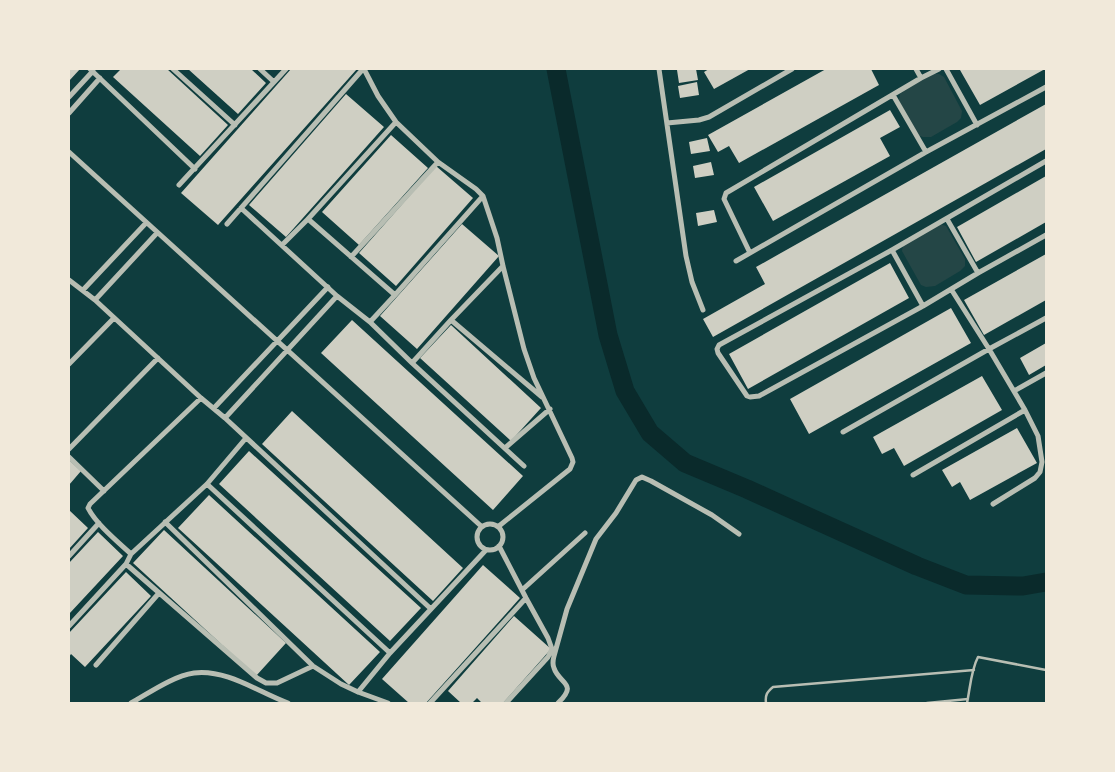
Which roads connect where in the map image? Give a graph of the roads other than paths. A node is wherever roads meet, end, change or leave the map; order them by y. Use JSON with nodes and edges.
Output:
{"nodes":[{"id":1,"x":173,"y":69,"type":"edge"},
{"id":2,"x":260,"y":69,"type":"edge"},
{"id":3,"x":286,"y":69,"type":"edge"},
{"id":4,"x":363,"y":69,"type":"edge"},
{"id":5,"x":659,"y":69,"type":"edge"},
{"id":6,"x":792,"y":69,"type":"edge"},
{"id":7,"x":916,"y":69,"type":"edge"},
{"id":8,"x":939,"y":69,"type":"edge"},
{"id":9,"x":946,"y":69,"type":"edge"},
{"id":10,"x":92,"y":70,"type":"edge"},
{"id":11,"x":100,"y":78,"type":"junction"},
{"id":12,"x":921,"y":78,"type":"junction"},
{"id":13,"x":274,"y":82,"type":"junction"},
{"id":14,"x":1046,"y":87,"type":"edge"},
{"id":15,"x":893,"y":95,"type":"junction"},
{"id":16,"x":69,"y":97,"type":"edge"},
{"id":17,"x":69,"y":113,"type":"edge"},
{"id":18,"x":396,"y":122,"type":"junction"},
{"id":19,"x":667,"y":123,"type":"junction"},
{"id":20,"x":977,"y":124,"type":"junction"},
{"id":21,"x":235,"y":125,"type":"junction"},
{"id":22,"x":69,"y":152,"type":"edge"},
{"id":23,"x":926,"y":152,"type":"junction"},
{"id":24,"x":1046,"y":161,"type":"edge"},
{"id":25,"x":438,"y":162,"type":"junction"},
{"id":26,"x":195,"y":168,"type":"junction"},
{"id":27,"x":179,"y":185,"type":"dead end"},
{"id":28,"x":483,"y":196,"type":"junction"},
{"id":29,"x":241,"y":208,"type":"junction"},
{"id":30,"x":308,"y":219,"type":"junction"},
{"id":31,"x":947,"y":219,"type":"junction"},
{"id":32,"x":146,"y":223,"type":"junction"},
{"id":33,"x":227,"y":224,"type":"dead end"},
{"id":34,"x":157,"y":233,"type":"junction"},
{"id":35,"x":1046,"y":235,"type":"edge"},
{"id":36,"x":282,"y":245,"type":"junction"},
{"id":37,"x":892,"y":250,"type":"junction"},
{"id":38,"x":750,"y":253,"type":"junction"},
{"id":39,"x":352,"y":257,"type":"junction"},
{"id":40,"x":736,"y":260,"type":"dead end"},
{"id":41,"x":503,"y":266,"type":"junction"},
{"id":42,"x":978,"y":273,"type":"junction"},
{"id":43,"x":69,"y":280,"type":"edge"},
{"id":44,"x":328,"y":287,"type":"junction"},
{"id":45,"x":951,"y":289,"type":"junction"},
{"id":46,"x":83,"y":290,"type":"junction"},
{"id":47,"x":395,"y":295,"type":"junction"},
{"id":48,"x":337,"y":296,"type":"junction"},
{"id":49,"x":95,"y":300,"type":"junction"},
{"id":50,"x":923,"y":306,"type":"junction"},
{"id":51,"x":703,"y":310,"type":"dead end"},
{"id":52,"x":114,"y":318,"type":"junction"},
{"id":53,"x":1046,"y":318,"type":"edge"},
{"id":54,"x":451,"y":320,"type":"junction"},
{"id":55,"x":370,"y":322,"type":"junction"},
{"id":56,"x":277,"y":342,"type":"junction"},
{"id":57,"x":989,"y":349,"type":"junction"},
{"id":58,"x":286,"y":350,"type":"junction"},
{"id":59,"x":158,"y":358,"type":"junction"},
{"id":60,"x":412,"y":363,"type":"junction"},
{"id":61,"x":69,"y":364,"type":"edge"},
{"id":62,"x":1046,"y":372,"type":"edge"},
{"id":63,"x":1014,"y":391,"type":"junction"},
{"id":64,"x":201,"y":398,"type":"junction"},
{"id":65,"x":545,"y":399,"type":"junction"},
{"id":66,"x":214,"y":408,"type":"junction"},
{"id":67,"x":550,"y":409,"type":"junction"},
{"id":68,"x":1025,"y":410,"type":"junction"},
{"id":69,"x":225,"y":418,"type":"junction"},
{"id":70,"x":843,"y":432,"type":"dead end"},
{"id":71,"x":246,"y":438,"type":"junction"},
{"id":72,"x":505,"y":448,"type":"junction"},
{"id":73,"x":69,"y":449,"type":"edge"},
{"id":74,"x":69,"y":456,"type":"edge"},
{"id":75,"x":524,"y":466,"type":"dead end"},
{"id":76,"x":913,"y":475,"type":"dead end"},
{"id":77,"x":207,"y":484,"type":"junction"},
{"id":78,"x":104,"y":491,"type":"junction"},
{"id":79,"x":993,"y":504,"type":"dead end"},
{"id":80,"x":165,"y":522,"type":"junction"},
{"id":81,"x":99,"y":523,"type":"junction"},
{"id":82,"x":481,"y":526,"type":"junction"},
{"id":83,"x":499,"y":526,"type":"junction"},
{"id":84,"x":585,"y":533,"type":"dead end"},
{"id":85,"x":739,"y":534,"type":"dead end"},
{"id":86,"x":499,"y":546,"type":"junction"},
{"id":87,"x":486,"y":550,"type":"junction"},
{"id":88,"x":132,"y":554,"type":"junction"},
{"id":89,"x":69,"y":556,"type":"edge"},
{"id":90,"x":126,"y":564,"type":"junction"},
{"id":91,"x":522,"y":590,"type":"junction"},
{"id":92,"x":159,"y":593,"type":"junction"},
{"id":93,"x":526,"y":598,"type":"junction"},
{"id":94,"x":431,"y":609,"type":"junction"},
{"id":95,"x":69,"y":626,"type":"edge"},
{"id":96,"x":390,"y":653,"type":"junction"},
{"id":97,"x":96,"y":665,"type":"dead end"},
{"id":98,"x":313,"y":666,"type":"junction"},
{"id":99,"x":974,"y":670,"type":"junction"},
{"id":100,"x":1046,"y":670,"type":"edge"},
{"id":101,"x":358,"y":692,"type":"junction"},
{"id":102,"x":968,"y":701,"type":"edge"},
{"id":103,"x":131,"y":703,"type":"edge"},
{"id":104,"x":288,"y":703,"type":"edge"},
{"id":105,"x":388,"y":703,"type":"edge"},
{"id":106,"x":430,"y":703,"type":"edge"},
{"id":107,"x":506,"y":703,"type":"edge"},
{"id":108,"x":558,"y":703,"type":"edge"},
{"id":109,"x":766,"y":703,"type":"edge"},
{"id":110,"x":928,"y":703,"type":"edge"}],
"edges":[{"from":1,"to":21,"type":"street"},
{"from":2,"to":13,"type":"street"},
{"from":3,"to":13,"type":"street"},
{"from":4,"to":18,"type":"street"},
{"from":4,"to":29,"type":"street"},
{"from":5,"to":19,"type":"street"},
{"from":6,"to":19,"type":"street"},
{"from":7,"to":12,"type":"street"},
{"from":8,"to":12,"type":"street"},
{"from":9,"to":20,"type":"street"},
{"from":10,"to":11,"type":"street"},
{"from":10,"to":16,"type":"street"},
{"from":11,"to":17,"type":"street"},
{"from":11,"to":26,"type":"street"},
{"from":12,"to":15,"type":"street"},
{"from":13,"to":21,"type":"street"},
{"from":14,"to":20,"type":"street"},
{"from":15,"to":23,"type":"street"},
{"from":15,"to":38,"type":"street"},
{"from":18,"to":25,"type":"street"},
{"from":18,"to":30,"type":"street"},
{"from":19,"to":51,"type":"street"},
{"from":20,"to":23,"type":"street"},
{"from":21,"to":26,"type":"street"},
{"from":22,"to":32,"type":"street"},
{"from":23,"to":38,"type":"street"},
{"from":24,"to":31,"type":"street"},
{"from":25,"to":28,"type":"street"},
{"from":25,"to":39,"type":"street"},
{"from":26,"to":27,"type":"street"},
{"from":28,"to":41,"type":"street"},
{"from":28,"to":47,"type":"street"},
{"from":29,"to":33,"type":"street"},
{"from":29,"to":36,"type":"street"},
{"from":30,"to":36,"type":"street"},
{"from":30,"to":39,"type":"street"},
{"from":31,"to":37,"type":"street"},
{"from":31,"to":42,"type":"street"},
{"from":32,"to":34,"type":"street"},
{"from":32,"to":46,"type":"street"},
{"from":34,"to":49,"type":"street"},
{"from":34,"to":56,"type":"street"},
{"from":35,"to":42,"type":"street"},
{"from":36,"to":44,"type":"street"},
{"from":37,"to":50,"type":"street"},
{"from":37,"to":50,"type":"street"},
{"from":38,"to":40,"type":"street"},
{"from":39,"to":47,"type":"street"},
{"from":41,"to":54,"type":"street"},
{"from":41,"to":65,"type":"street"},
{"from":42,"to":45,"type":"street"},
{"from":43,"to":46,"type":"street"},
{"from":44,"to":48,"type":"street"},
{"from":44,"to":56,"type":"street"},
{"from":45,"to":50,"type":"street"},
{"from":45,"to":57,"type":"street"},
{"from":46,"to":49,"type":"street"},
{"from":47,"to":55,"type":"street"},
{"from":48,"to":55,"type":"street"},
{"from":48,"to":58,"type":"street"},
{"from":49,"to":52,"type":"street"},
{"from":52,"to":59,"type":"street"},
{"from":52,"to":61,"type":"street"},
{"from":53,"to":57,"type":"street"},
{"from":54,"to":60,"type":"street"},
{"from":54,"to":65,"type":"street"},
{"from":55,"to":60,"type":"street"},
{"from":56,"to":58,"type":"street"},
{"from":56,"to":66,"type":"street"},
{"from":57,"to":63,"type":"street"},
{"from":57,"to":70,"type":"street"},
{"from":58,"to":69,"type":"street"},
{"from":58,"to":82,"type":"street"},
{"from":59,"to":64,"type":"street"},
{"from":59,"to":73,"type":"street"},
{"from":60,"to":72,"type":"street"},
{"from":62,"to":63,"type":"street"},
{"from":63,"to":68,"type":"street"},
{"from":64,"to":66,"type":"street"},
{"from":64,"to":78,"type":"street"},
{"from":65,"to":67,"type":"street"},
{"from":66,"to":69,"type":"street"},
{"from":67,"to":72,"type":"street"},
{"from":67,"to":83,"type":"street"},
{"from":68,"to":76,"type":"street"},
{"from":68,"to":79,"type":"street"},
{"from":69,"to":71,"type":"street"},
{"from":71,"to":77,"type":"street"},
{"from":71,"to":94,"type":"street"},
{"from":72,"to":75,"type":"street"},
{"from":74,"to":78,"type":"street"},
{"from":77,"to":80,"type":"street"},
{"from":77,"to":96,"type":"street"},
{"from":78,"to":81,"type":"street"},
{"from":80,"to":88,"type":"street"},
{"from":80,"to":98,"type":"street"},
{"from":81,"to":88,"type":"street"},
{"from":81,"to":89,"type":"street"},
{"from":82,"to":83,"type":"street"},
{"from":82,"to":87,"type":"street"},
{"from":83,"to":86,"type":"street"},
{"from":84,"to":91,"type":"street"},
{"from":85,"to":108,"type":"street"},
{"from":86,"to":87,"type":"street"},
{"from":86,"to":91,"type":"street"},
{"from":87,"to":94,"type":"street"},
{"from":88,"to":90,"type":"street"},
{"from":90,"to":92,"type":"street"},
{"from":90,"to":95,"type":"street"},
{"from":91,"to":93,"type":"street"},
{"from":92,"to":97,"type":"street"},
{"from":92,"to":98,"type":"street"},
{"from":93,"to":106,"type":"street"},
{"from":93,"to":107,"type":"street"},
{"from":94,"to":96,"type":"street"},
{"from":96,"to":101,"type":"street"},
{"from":98,"to":101,"type":"street"},
{"from":99,"to":100,"type":"lane"},
{"from":99,"to":102,"type":"lane"},
{"from":99,"to":109,"type":"lane"},
{"from":101,"to":105,"type":"street"},
{"from":102,"to":110,"type":"lane"},
{"from":103,"to":104,"type":"street"}]}
